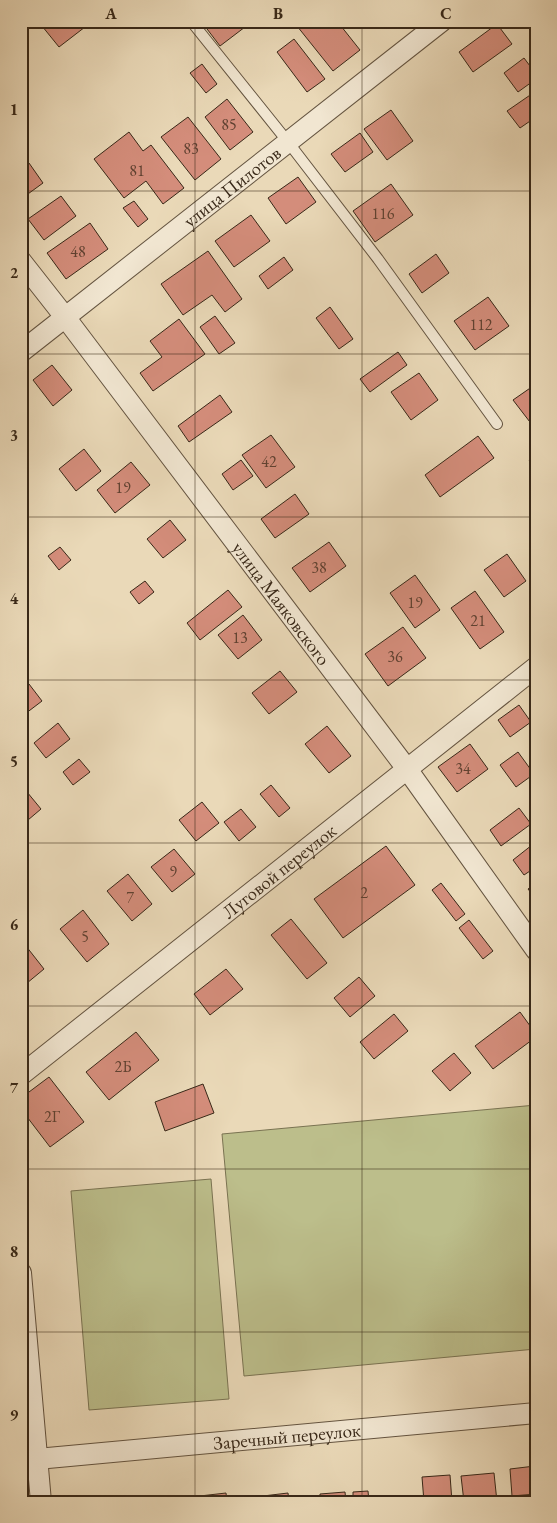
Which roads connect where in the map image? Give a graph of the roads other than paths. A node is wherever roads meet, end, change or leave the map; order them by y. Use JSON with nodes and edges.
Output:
{"nodes":[{"id":1,"x":191,"y":21,"type":"edge"},
{"id":2,"x":442,"y":21,"type":"edge"},
{"id":3,"x":288,"y":142,"type":"junction"},
{"id":4,"x":21,"y":261,"type":"edge"},
{"id":5,"x":65,"y":317,"type":"junction"},
{"id":6,"x":21,"y":352,"type":"edge"},
{"id":7,"x":498,"y":424,"type":"dead end"},
{"id":8,"x":536,"y":667,"type":"edge"},
{"id":9,"x":407,"y":769,"type":"junction"},
{"id":10,"x":536,"y":950,"type":"edge"},
{"id":11,"x":21,"y":1075,"type":"edge"},
{"id":12,"x":21,"y":1273,"type":"edge"},
{"id":13,"x":536,"y":1413,"type":"edge"},
{"id":14,"x":34,"y":1449,"type":"junction"},
{"id":15,"x":41,"y":1502,"type":"edge"}],
"edges":[{"from":1,"to":3,"type":"lane"},
{"from":2,"to":3,"type":"street","name":"улица Пилотов"},
{"from":3,"to":5,"type":"street","name":"улица Пилотов"},
{"from":3,"to":7,"type":"lane"},
{"from":4,"to":5,"type":"street","name":"улица Маяковского"},
{"from":5,"to":6,"type":"street","name":"улица Пилотов"},
{"from":5,"to":9,"type":"street","name":"улица Маяковского"},
{"from":8,"to":9,"type":"street","name":"Луговой переулок"},
{"from":9,"to":10,"type":"street","name":"улица Маяковского"},
{"from":9,"to":11,"type":"street","name":"Луговой переулок"},
{"from":12,"to":14,"type":"street"},
{"from":13,"to":14,"type":"street","name":"Заречный переулок"},
{"from":14,"to":15,"type":"street"}]}
